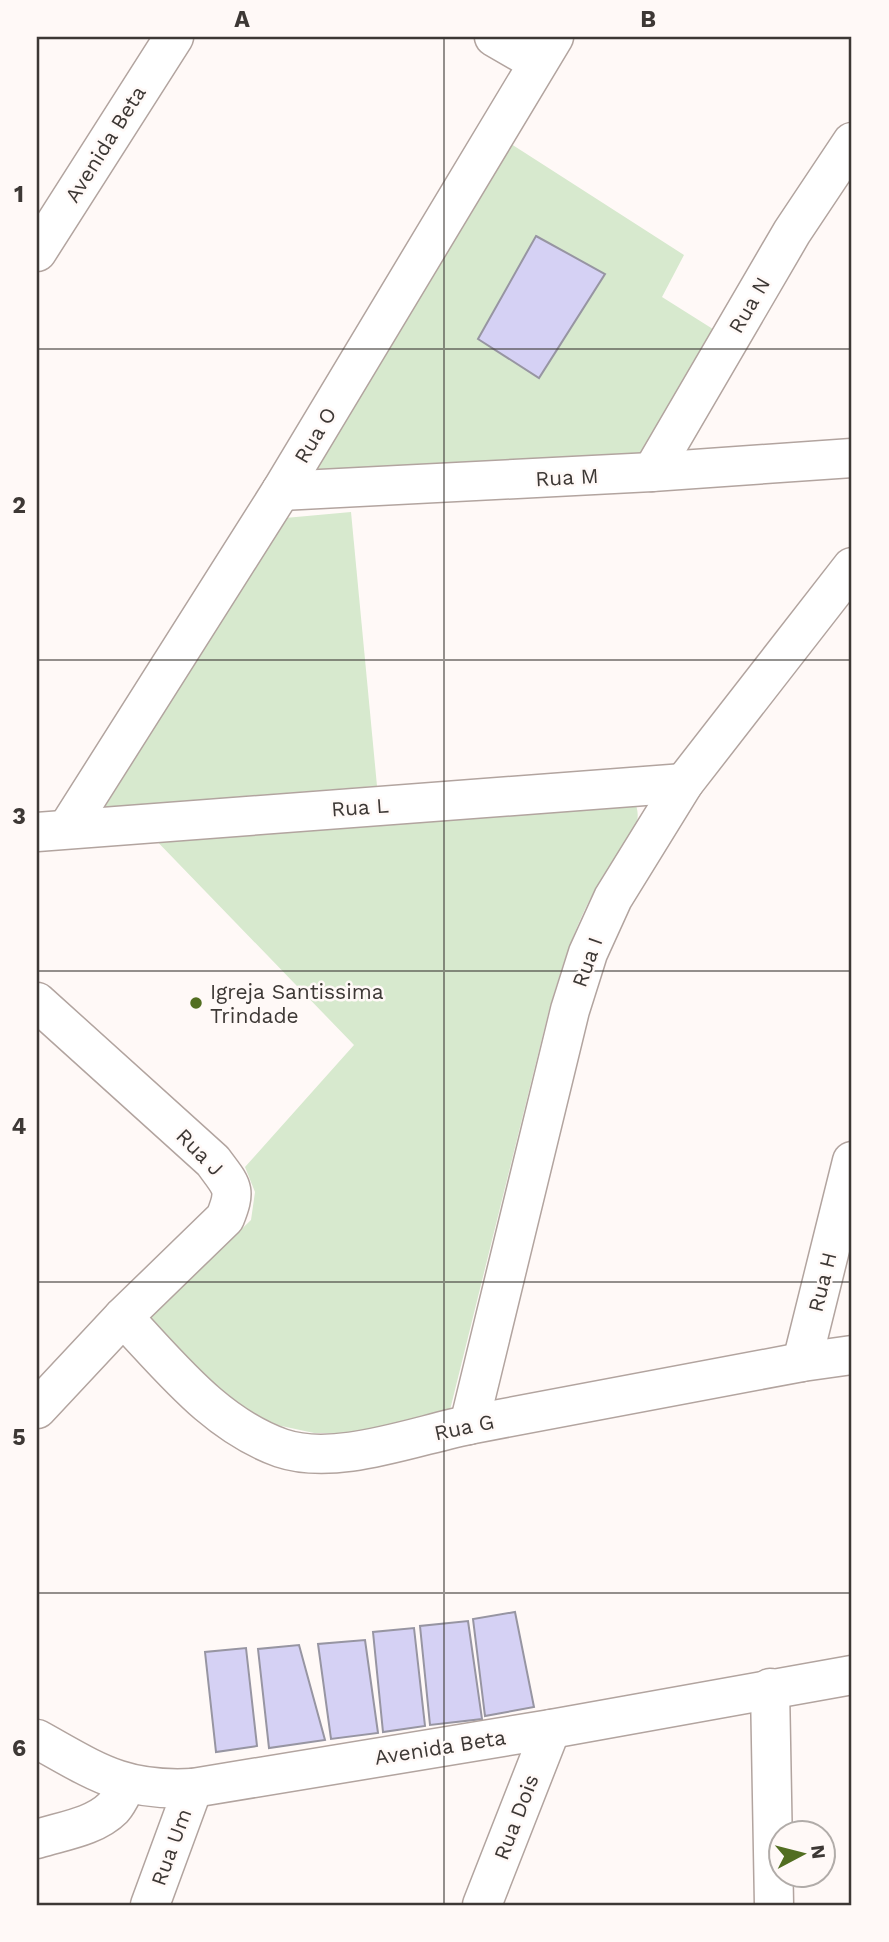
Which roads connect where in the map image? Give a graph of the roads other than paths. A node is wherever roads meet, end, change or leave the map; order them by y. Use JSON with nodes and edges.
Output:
{"nodes":[{"id":1,"x":174,"y":37,"type":"edge"},
{"id":2,"x":494,"y":37,"type":"edge"},
{"id":3,"x":545,"y":50,"type":"edge"},
{"id":4,"x":852,"y":142,"type":"edge"},
{"id":5,"x":37,"y":252,"type":"edge"},
{"id":6,"x":852,"y":458,"type":"edge"},
{"id":7,"x":652,"y":472,"type":"junction"},
{"id":8,"x":281,"y":491,"type":"junction"},
{"id":9,"x":852,"y":567,"type":"edge"},
{"id":10,"x":684,"y":783,"type":"junction"},
{"id":11,"x":52,"y":830,"type":"edge"},
{"id":12,"x":37,"y":1002,"type":"edge"},
{"id":13,"x":852,"y":1161,"type":"edge"},
{"id":14,"x":123,"y":1317,"type":"junction"},
{"id":15,"x":852,"y":1355,"type":"edge"},
{"id":16,"x":802,"y":1362,"type":"junction"},
{"id":17,"x":37,"y":1409,"type":"edge"},
{"id":18,"x":469,"y":1425,"type":"junction"},
{"id":19,"x":852,"y":1675,"type":"edge"},
{"id":20,"x":770,"y":1688,"type":"junction"},
{"id":21,"x":551,"y":1729,"type":"junction"},
{"id":22,"x":37,"y":1739,"type":"edge"},
{"id":23,"x":127,"y":1784,"type":"junction"},
{"id":24,"x":192,"y":1788,"type":"junction"},
{"id":25,"x":37,"y":1839,"type":"edge"},
{"id":26,"x":150,"y":1905,"type":"edge"},
{"id":27,"x":481,"y":1905,"type":"edge"},
{"id":28,"x":774,"y":1905,"type":"edge"}],
"edges":[{"from":1,"to":5,"type":"street","name":"Avenida Beta"},
{"from":2,"to":3,"type":"street"},
{"from":3,"to":8,"type":"street","name":"Rua O"},
{"from":4,"to":7,"type":"street","name":"Rua N"},
{"from":6,"to":7,"type":"street","name":"Rua M"},
{"from":7,"to":8,"type":"street","name":"Rua M"},
{"from":8,"to":11,"type":"street","name":"Rua O"},
{"from":9,"to":10,"type":"street","name":"Rua I"},
{"from":10,"to":11,"type":"street","name":"Rua L"},
{"from":10,"to":18,"type":"street","name":"Rua I"},
{"from":12,"to":14,"type":"street","name":"Rua J"},
{"from":13,"to":16,"type":"street","name":"Rua H"},
{"from":14,"to":17,"type":"street","name":"Rua J"},
{"from":14,"to":18,"type":"street","name":"Rua G"},
{"from":15,"to":16,"type":"street","name":"Rua G"},
{"from":16,"to":18,"type":"street","name":"Rua G"},
{"from":19,"to":20,"type":"street","name":"Avenida Beta"},
{"from":20,"to":21,"type":"street","name":"Avenida Beta"},
{"from":20,"to":28,"type":"street"},
{"from":21,"to":24,"type":"street","name":"Avenida Beta"},
{"from":21,"to":27,"type":"street","name":"Rua Dois"},
{"from":22,"to":23,"type":"street","name":"Avenida Beta"},
{"from":23,"to":24,"type":"street","name":"Avenida Beta"},
{"from":23,"to":25,"type":"street"},
{"from":24,"to":26,"type":"street","name":"Rua Um"}]}
